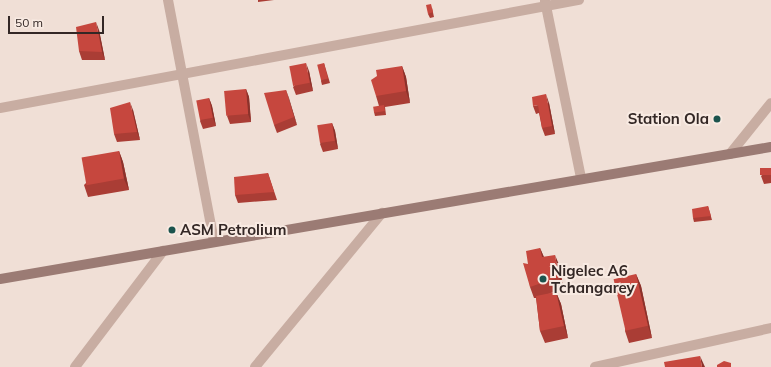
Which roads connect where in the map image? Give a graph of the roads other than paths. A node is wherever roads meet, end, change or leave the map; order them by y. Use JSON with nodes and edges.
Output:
{"nodes":[{"id":1,"x":168,"y":0,"type":"edge"},
{"id":2,"x":579,"y":0,"type":"edge"},
{"id":3,"x":546,"y":3,"type":"edge"},
{"id":4,"x":182,"y":74,"type":"junction"},
{"id":5,"x":771,"y":103,"type":"edge"},
{"id":6,"x":0,"y":108,"type":"edge"},
{"id":7,"x":771,"y":147,"type":"edge"},
{"id":8,"x":730,"y":154,"type":"junction"},
{"id":9,"x":581,"y":178,"type":"junction"},
{"id":10,"x":382,"y":213,"type":"junction"},
{"id":11,"x":214,"y":242,"type":"junction"},
{"id":12,"x":163,"y":251,"type":"junction"},
{"id":13,"x":0,"y":279,"type":"edge"},
{"id":14,"x":771,"y":328,"type":"edge"},
{"id":15,"x":75,"y":367,"type":"edge"},
{"id":16,"x":255,"y":367,"type":"edge"},
{"id":17,"x":595,"y":367,"type":"edge"}],
"edges":[{"from":1,"to":4,"type":"street"},
{"from":2,"to":3,"type":"street"},
{"from":3,"to":4,"type":"street"},
{"from":3,"to":9,"type":"street"},
{"from":4,"to":6,"type":"street"},
{"from":4,"to":11,"type":"street"},
{"from":5,"to":8,"type":"street"},
{"from":7,"to":8,"type":"main road"},
{"from":8,"to":9,"type":"main road"},
{"from":9,"to":10,"type":"main road"},
{"from":10,"to":11,"type":"main road"},
{"from":10,"to":16,"type":"street"},
{"from":11,"to":12,"type":"main road"},
{"from":12,"to":13,"type":"main road"},
{"from":12,"to":15,"type":"street"},
{"from":14,"to":17,"type":"street"}]}
